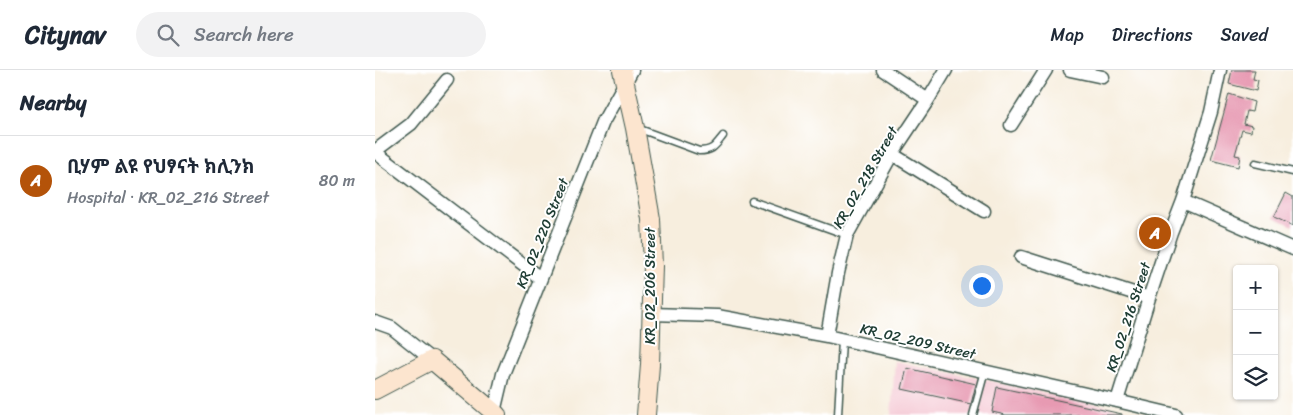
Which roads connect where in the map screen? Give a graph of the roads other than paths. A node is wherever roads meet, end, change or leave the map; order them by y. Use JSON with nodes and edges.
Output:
{"nodes":[{"id":1,"x":883,"y":70,"type":"edge"},
{"id":2,"x":946,"y":70,"type":"edge"},
{"id":3,"x":1046,"y":70,"type":"edge"},
{"id":4,"x":1069,"y":70,"type":"edge"},
{"id":5,"x":1219,"y":70,"type":"edge"},
{"id":6,"x":626,"y":74,"type":"edge"},
{"id":7,"x":1103,"y":78,"type":"dead end"},
{"id":8,"x":447,"y":80,"type":"dead end"},
{"id":9,"x":928,"y":100,"type":"junction"},
{"id":10,"x":1011,"y":125,"type":"dead end"},
{"id":11,"x":635,"y":128,"type":"junction"},
{"id":12,"x":723,"y":136,"type":"dead end"},
{"id":13,"x":375,"y":151,"type":"edge"},
{"id":14,"x":892,"y":154,"type":"junction"},
{"id":15,"x":1255,"y":163,"type":"dead end"},
{"id":16,"x":1293,"y":172,"type":"edge"},
{"id":17,"x":752,"y":201,"type":"dead end"},
{"id":18,"x":1183,"y":201,"type":"junction"},
{"id":19,"x":984,"y":211,"type":"dead end"},
{"id":20,"x":847,"y":235,"type":"junction"},
{"id":21,"x":1293,"y":249,"type":"edge"},
{"id":22,"x":1021,"y":257,"type":"dead end"},
{"id":23,"x":540,"y":278,"type":"junction"},
{"id":24,"x":1149,"y":298,"type":"junction"},
{"id":25,"x":651,"y":314,"type":"junction"},
{"id":26,"x":375,"y":322,"type":"edge"},
{"id":27,"x":827,"y":336,"type":"junction"},
{"id":28,"x":842,"y":340,"type":"junction"},
{"id":29,"x":432,"y":360,"type":"junction"},
{"id":30,"x":985,"y":371,"type":"junction"},
{"id":31,"x":375,"y":390,"type":"edge"},
{"id":32,"x":1117,"y":400,"type":"junction"},
{"id":33,"x":495,"y":413,"type":"edge"},
{"id":34,"x":646,"y":415,"type":"edge"},
{"id":35,"x":837,"y":415,"type":"edge"},
{"id":36,"x":973,"y":415,"type":"edge"},
{"id":37,"x":1176,"y":415,"type":"edge"}],
"edges":[{"from":1,"to":9,"type":"street"},
{"from":2,"to":9,"type":"street","name":"KR_02_218 Street"},
{"from":3,"to":10,"type":"street"},
{"from":4,"to":7,"type":"street"},
{"from":5,"to":18,"type":"street","name":"KR_02_216 Street"},
{"from":6,"to":11,"type":"street","name":"KR_02_206 Street"},
{"from":6,"to":23,"type":"street","name":"KR_02_220 Street"},
{"from":8,"to":13,"type":"street"},
{"from":9,"to":14,"type":"street","name":"KR_02_218 Street"},
{"from":11,"to":12,"type":"lane"},
{"from":11,"to":25,"type":"street","name":"KR_02_206 Street"},
{"from":13,"to":23,"type":"street"},
{"from":14,"to":19,"type":"street"},
{"from":14,"to":20,"type":"street","name":"KR_02_218 Street"},
{"from":15,"to":16,"type":"lane"},
{"from":17,"to":20,"type":"lane"},
{"from":18,"to":21,"type":"street"},
{"from":18,"to":24,"type":"street","name":"KR_02_216 Street"},
{"from":20,"to":27,"type":"street","name":"KR_02_218 Street"},
{"from":22,"to":24,"type":"street"},
{"from":23,"to":33,"type":"street","name":"KR_02_220 Street"},
{"from":24,"to":32,"type":"street","name":"KR_02_216 Street"},
{"from":25,"to":27,"type":"street","name":"KR_02_209 Street"},
{"from":25,"to":34,"type":"street","name":"KR_02_206 Street"},
{"from":26,"to":29,"type":"street"},
{"from":27,"to":28,"type":"street","name":"KR_02_209 Street"},
{"from":28,"to":30,"type":"street","name":"KR_02_209 Street"},
{"from":28,"to":35,"type":"lane"},
{"from":29,"to":31,"type":"street"},
{"from":29,"to":33,"type":"street"},
{"from":30,"to":32,"type":"street","name":"KR_02_209 Street"},
{"from":30,"to":36,"type":"lane"},
{"from":32,"to":37,"type":"street","name":"KR_02_209 Street"}]}
